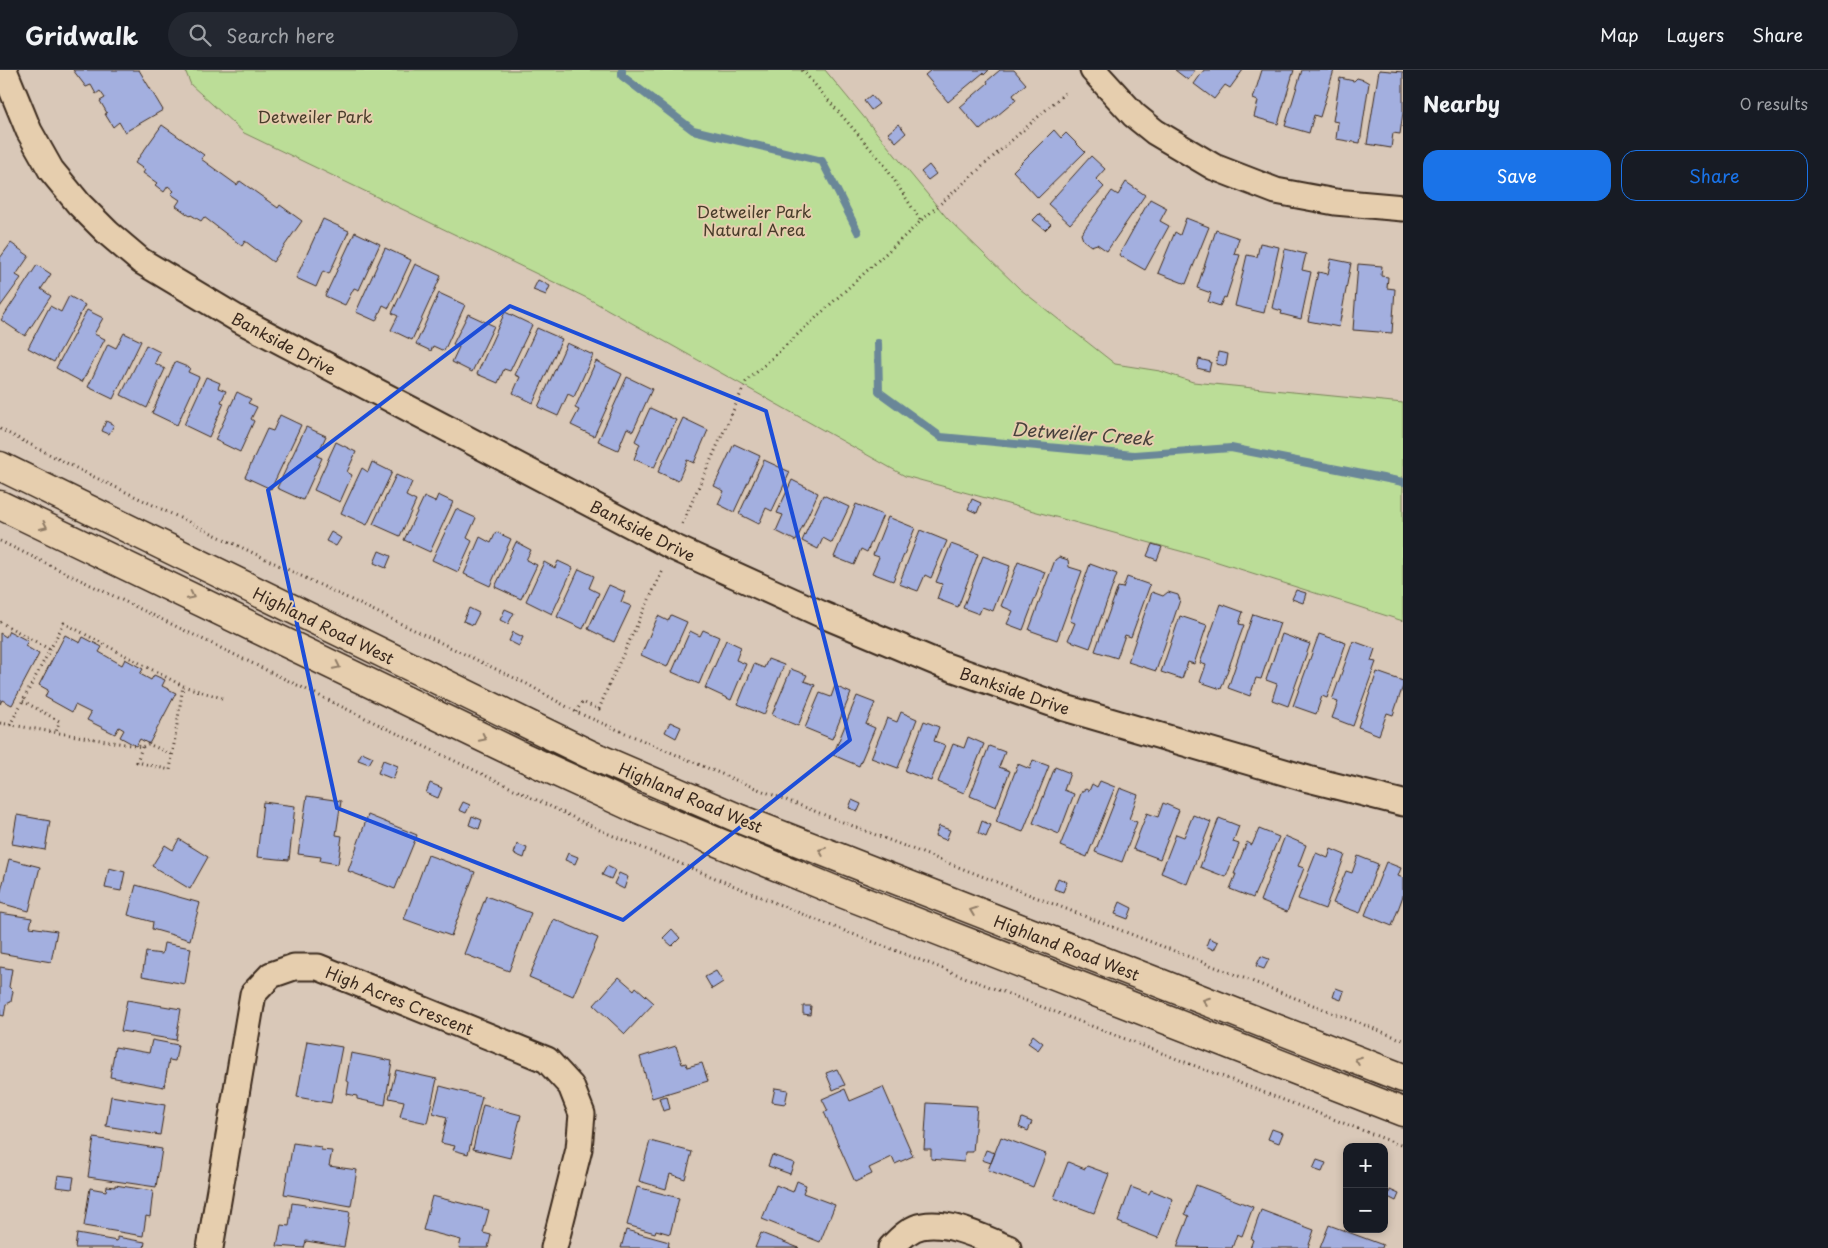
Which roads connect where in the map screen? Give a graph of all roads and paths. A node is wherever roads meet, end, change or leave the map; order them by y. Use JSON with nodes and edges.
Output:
{"nodes":[{"id":1,"x":4,"y":70,"type":"edge"},
{"id":2,"x":802,"y":70,"type":"edge"},
{"id":3,"x":1093,"y":70,"type":"edge"},
{"id":4,"x":1066,"y":92,"type":"dead end"},
{"id":5,"x":1403,"y":208,"type":"edge"},
{"id":6,"x":921,"y":221,"type":"junction"},
{"id":7,"x":0,"y":430,"type":"edge"},
{"id":8,"x":0,"y":466,"type":"edge"},
{"id":9,"x":0,"y":505,"type":"edge"},
{"id":10,"x":682,"y":526,"type":"dead end"},
{"id":11,"x":666,"y":564,"type":"dead end"},
{"id":12,"x":0,"y":622,"type":"edge"},
{"id":13,"x":49,"y":649,"type":"junction"},
{"id":14,"x":183,"y":686,"type":"junction"},
{"id":15,"x":222,"y":698,"type":"dead end"},
{"id":16,"x":22,"y":701,"type":"junction"},
{"id":17,"x":576,"y":712,"type":"junction"},
{"id":18,"x":0,"y":723,"type":"edge"},
{"id":19,"x":10,"y":725,"type":"junction"},
{"id":20,"x":56,"y":734,"type":"junction"},
{"id":21,"x":142,"y":747,"type":"junction"},
{"id":22,"x":172,"y":754,"type":"junction"},
{"id":23,"x":1403,"y":803,"type":"edge"},
{"id":24,"x":1403,"y":1040,"type":"edge"},
{"id":25,"x":1403,"y":1078,"type":"edge"},
{"id":26,"x":1403,"y":1112,"type":"edge"},
{"id":27,"x":210,"y":1248,"type":"edge"},
{"id":28,"x":554,"y":1248,"type":"edge"},
{"id":29,"x":891,"y":1248,"type":"edge"},
{"id":30,"x":1008,"y":1248,"type":"edge"}],
"edges":[{"from":1,"to":23,"type":"street","name":"Bankside Drive"},
{"from":2,"to":6,"type":"path"},
{"from":3,"to":5,"type":"street"},
{"from":4,"to":6,"type":"path"},
{"from":6,"to":10,"type":"path"},
{"from":7,"to":17,"type":"path"},
{"from":25,"to":8,"type":"main road","name":"Highland Road West","one_way":true},
{"from":9,"to":26,"type":"main road","name":"Highland Road West","one_way":true},
{"from":11,"to":17,"type":"path"},
{"from":12,"to":13,"type":"path"},
{"from":13,"to":14,"type":"path"},
{"from":13,"to":16,"type":"path"},
{"from":14,"to":15,"type":"path"},
{"from":14,"to":22,"type":"path"},
{"from":16,"to":19,"type":"path"},
{"from":16,"to":20,"type":"path"},
{"from":17,"to":24,"type":"path"},
{"from":18,"to":19,"type":"path"},
{"from":19,"to":20,"type":"path"},
{"from":20,"to":21,"type":"path"},
{"from":21,"to":22,"type":"path"},
{"from":21,"to":22,"type":"path"},
{"from":27,"to":28,"type":"street","name":"High Acres Crescent"},
{"from":29,"to":30,"type":"street"}]}
